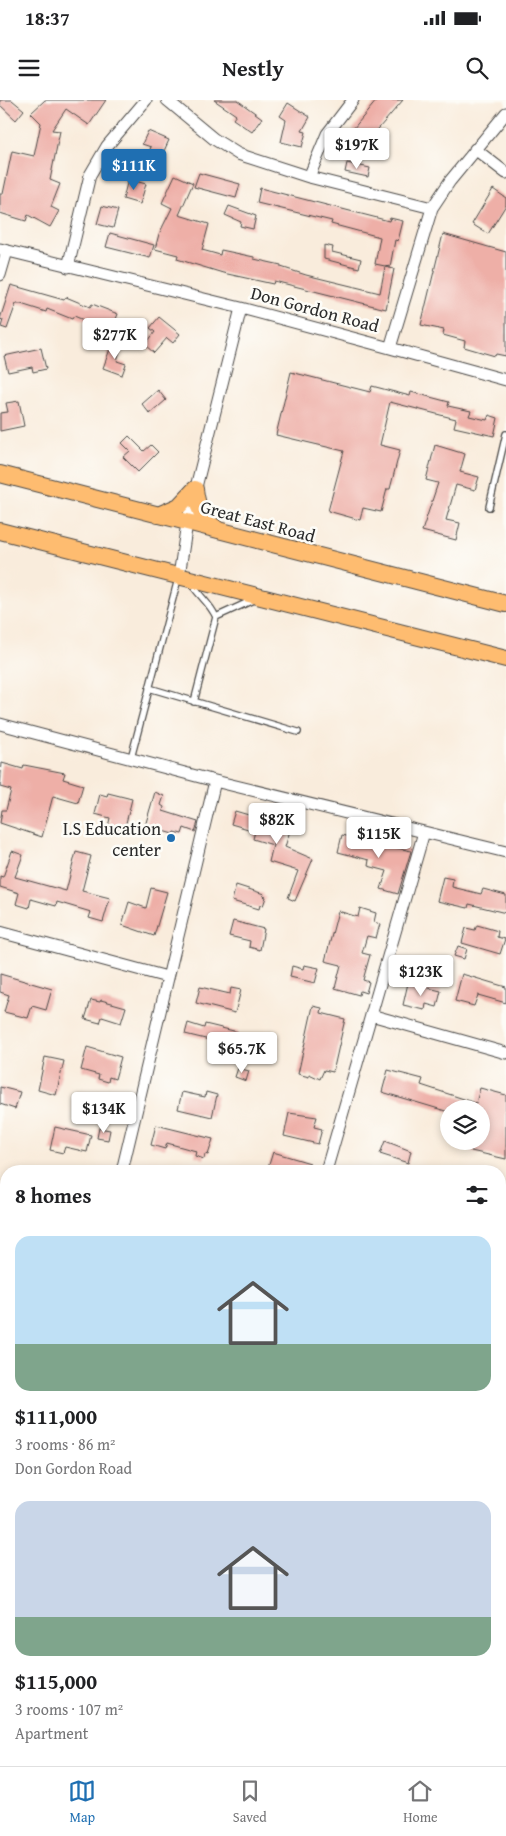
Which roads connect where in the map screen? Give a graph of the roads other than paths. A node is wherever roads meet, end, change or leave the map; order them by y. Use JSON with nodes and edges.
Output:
{"nodes":[{"id":1,"x":146,"y":100,"type":"edge"},
{"id":2,"x":166,"y":100,"type":"edge"},
{"id":3,"x":353,"y":100,"type":"edge"},
{"id":4,"x":506,"y":113,"type":"edge"},
{"id":5,"x":475,"y":149,"type":"junction"},
{"id":6,"x":506,"y":173,"type":"edge"},
{"id":7,"x":309,"y":177,"type":"junction"},
{"id":8,"x":432,"y":208,"type":"junction"},
{"id":9,"x":3,"y":250,"type":"edge"},
{"id":10,"x":68,"y":267,"type":"junction"},
{"id":11,"x":0,"y":275,"type":"edge"},
{"id":12,"x":241,"y":308,"type":"junction"},
{"id":13,"x":390,"y":348,"type":"junction"},
{"id":14,"x":506,"y":380,"type":"edge"},
{"id":15,"x":506,"y":434,"type":"edge"},
{"id":16,"x":0,"y":474,"type":"edge"},
{"id":17,"x":195,"y":489,"type":"junction"},
{"id":18,"x":489,"y":507,"type":"dead end"},
{"id":19,"x":158,"y":515,"type":"junction"},
{"id":20,"x":187,"y":523,"type":"junction"},
{"id":21,"x":0,"y":530,"type":"edge"},
{"id":22,"x":220,"y":531,"type":"junction"},
{"id":23,"x":184,"y":578,"type":"junction"},
{"id":24,"x":260,"y":597,"type":"junction"},
{"id":25,"x":506,"y":604,"type":"edge"},
{"id":26,"x":216,"y":617,"type":"junction"},
{"id":27,"x":506,"y":659,"type":"edge"},
{"id":28,"x":149,"y":688,"type":"junction"},
{"id":29,"x":194,"y":702,"type":"junction"},
{"id":30,"x":0,"y":724,"type":"edge"},
{"id":31,"x":298,"y":732,"type":"dead end"},
{"id":32,"x":131,"y":758,"type":"junction"},
{"id":33,"x":215,"y":780,"type":"junction"},
{"id":34,"x":424,"y":832,"type":"junction"},
{"id":35,"x":506,"y":852,"type":"edge"},
{"id":36,"x":0,"y":932,"type":"edge"},
{"id":37,"x":167,"y":977,"type":"junction"},
{"id":38,"x":371,"y":1015,"type":"junction"},
{"id":39,"x":506,"y":1053,"type":"edge"},
{"id":40,"x":123,"y":1165,"type":"edge"},
{"id":41,"x":328,"y":1165,"type":"edge"}],
"edges":[{"from":1,"to":10,"type":"street"},
{"from":2,"to":7,"type":"street"},
{"from":3,"to":7,"type":"street"},
{"from":4,"to":5,"type":"street","name":"Don Gordon Road"},
{"from":5,"to":6,"type":"street"},
{"from":5,"to":8,"type":"street","name":"Don Gordon Road"},
{"from":7,"to":8,"type":"street"},
{"from":8,"to":13,"type":"street","name":"Don Gordon Road"},
{"from":9,"to":10,"type":"street","name":"Don Gordon Road"},
{"from":9,"to":11,"type":"street"},
{"from":10,"to":12,"type":"street","name":"Don Gordon Road"},
{"from":12,"to":13,"type":"street","name":"Don Gordon Road"},
{"from":12,"to":17,"type":"street"},
{"from":13,"to":14,"type":"street"},
{"from":15,"to":18,"type":"lane"},
{"from":16,"to":19,"type":"main road","name":"Great East Road"},
{"from":17,"to":19,"type":"main road"},
{"from":17,"to":20,"type":"street"},
{"from":17,"to":22,"type":"main road"},
{"from":19,"to":20,"type":"main road","name":"Great East Road"},
{"from":20,"to":22,"type":"main road","name":"Great East Road"},
{"from":20,"to":23,"type":"street"},
{"from":21,"to":23,"type":"main road"},
{"from":22,"to":25,"type":"main road","name":"Great East Road"},
{"from":23,"to":24,"type":"main road"},
{"from":23,"to":26,"type":"lane"},
{"from":23,"to":28,"type":"lane"},
{"from":24,"to":26,"type":"lane"},
{"from":24,"to":27,"type":"main road"},
{"from":26,"to":29,"type":"lane"},
{"from":28,"to":29,"type":"lane"},
{"from":28,"to":32,"type":"lane"},
{"from":29,"to":31,"type":"lane"},
{"from":30,"to":32,"type":"street"},
{"from":32,"to":33,"type":"street"},
{"from":33,"to":34,"type":"street"},
{"from":33,"to":37,"type":"street"},
{"from":34,"to":35,"type":"street"},
{"from":34,"to":38,"type":"street"},
{"from":36,"to":37,"type":"street"},
{"from":37,"to":40,"type":"street"},
{"from":38,"to":39,"type":"street"},
{"from":38,"to":41,"type":"street"}]}
